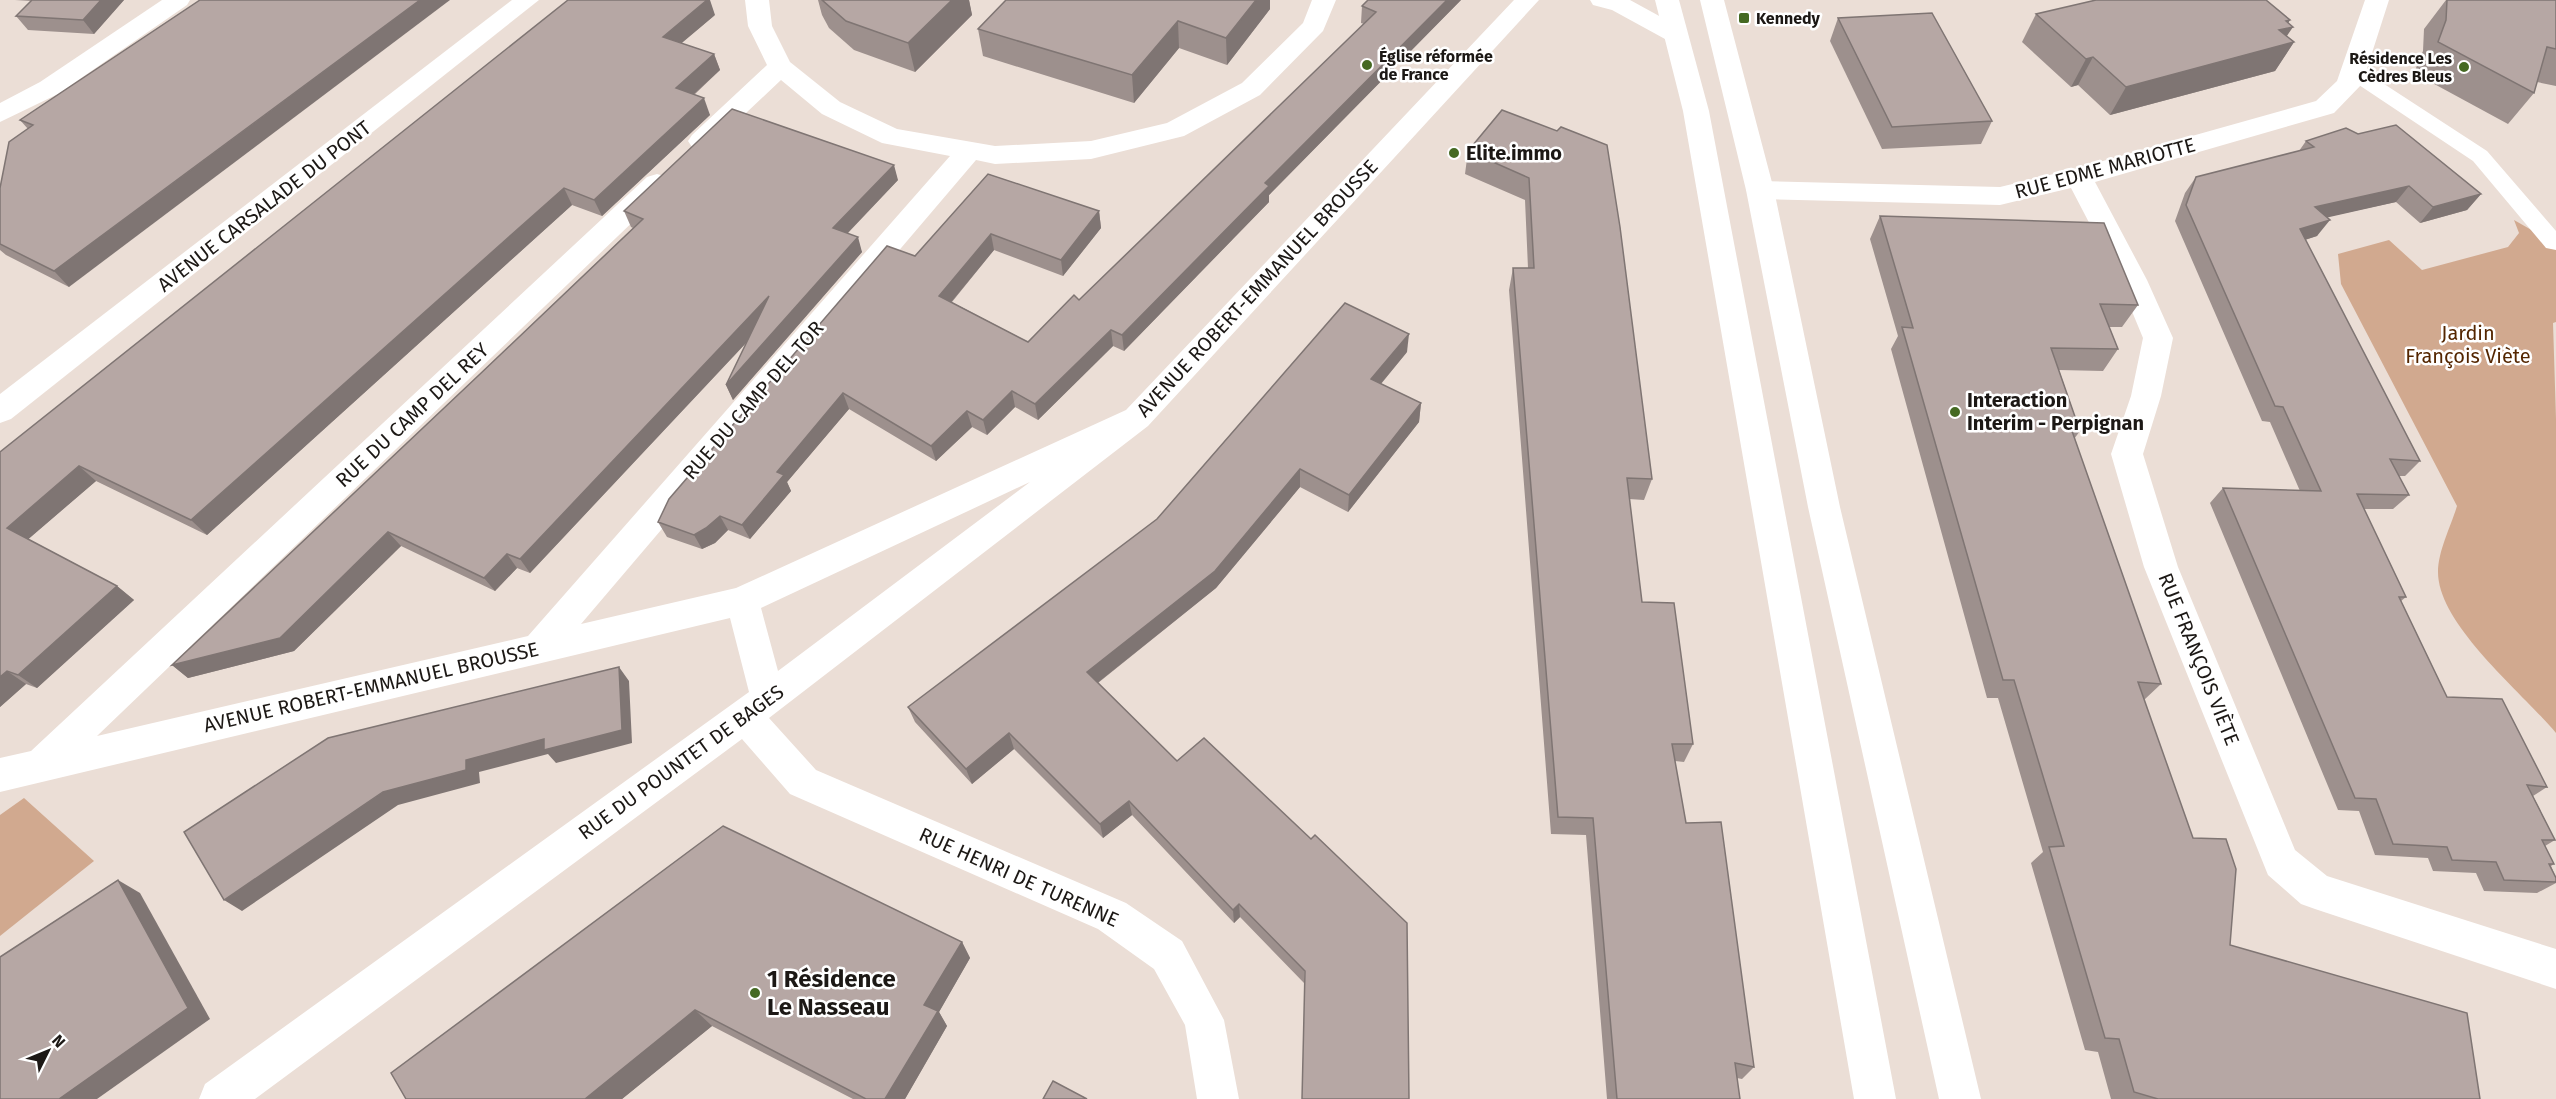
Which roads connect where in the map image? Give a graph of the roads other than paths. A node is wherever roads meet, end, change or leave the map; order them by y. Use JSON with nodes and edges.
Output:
{"nodes":[{"id":1,"x":178,"y":0,"type":"edge"},
{"id":2,"x":527,"y":0,"type":"edge"},
{"id":3,"x":757,"y":0,"type":"edge"},
{"id":4,"x":1324,"y":0,"type":"edge"},
{"id":5,"x":1527,"y":0,"type":"edge"},
{"id":6,"x":1602,"y":0,"type":"edge"},
{"id":7,"x":1667,"y":0,"type":"edge"},
{"id":8,"x":1712,"y":0,"type":"edge"},
{"id":9,"x":2377,"y":0,"type":"edge"},
{"id":10,"x":1674,"y":34,"type":"junction"},
{"id":11,"x":780,"y":66,"type":"junction"},
{"id":12,"x":2351,"y":71,"type":"junction"},
{"id":13,"x":0,"y":114,"type":"edge"},
{"id":14,"x":968,"y":152,"type":"junction"},
{"id":15,"x":2079,"y":177,"type":"junction"},
{"id":16,"x":1760,"y":190,"type":"junction"},
{"id":17,"x":2554,"y":243,"type":"dead end"},
{"id":18,"x":0,"y":411,"type":"edge"},
{"id":19,"x":1137,"y":418,"type":"junction"},
{"id":20,"x":742,"y":601,"type":"junction"},
{"id":21,"x":539,"y":648,"type":"junction"},
{"id":22,"x":757,"y":707,"type":"junction"},
{"id":23,"x":43,"y":764,"type":"junction"},
{"id":24,"x":0,"y":776,"type":"edge"},
{"id":25,"x":2556,"y":969,"type":"edge"},
{"id":26,"x":220,"y":1099,"type":"edge"},
{"id":27,"x":1218,"y":1099,"type":"edge"},
{"id":28,"x":1875,"y":1099,"type":"edge"},
{"id":29,"x":1960,"y":1099,"type":"edge"}],
"edges":[{"from":1,"to":13,"type":"street"},
{"from":2,"to":18,"type":"street","name":"AVENUE CARSALADE DU PONT"},
{"from":3,"to":11,"type":"street"},
{"from":4,"to":14,"type":"street"},
{"from":5,"to":19,"type":"street","name":"AVENUE ROBERT-EMMANUEL BROUSSE"},
{"from":6,"to":10,"type":"street"},
{"from":7,"to":10,"type":"street"},
{"from":8,"to":16,"type":"street"},
{"from":9,"to":12,"type":"street","name":"RUE EDME MARIOTTE"},
{"from":10,"to":28,"type":"street"},
{"from":11,"to":14,"type":"street"},
{"from":11,"to":23,"type":"street","name":"RUE DU CAMP DEL REY"},
{"from":12,"to":15,"type":"street","name":"RUE EDME MARIOTTE"},
{"from":12,"to":17,"type":"lane"},
{"from":14,"to":21,"type":"street","name":"RUE DU CAMP DEL TOR"},
{"from":15,"to":16,"type":"street","name":"RUE EDME MARIOTTE"},
{"from":15,"to":25,"type":"street","name":"RUE FRANÇOIS VIÈTE"},
{"from":16,"to":29,"type":"street"},
{"from":19,"to":20,"type":"street","name":"AVENUE ROBERT-EMMANUEL BROUSSE"},
{"from":19,"to":22,"type":"street","name":"RUE DU POUNTET DE BAGES"},
{"from":20,"to":21,"type":"street","name":"AVENUE ROBERT-EMMANUEL BROUSSE"},
{"from":20,"to":22,"type":"street"},
{"from":21,"to":23,"type":"street","name":"AVENUE ROBERT-EMMANUEL BROUSSE"},
{"from":22,"to":26,"type":"street","name":"RUE DU POUNTET DE BAGES"},
{"from":22,"to":27,"type":"street","name":"RUE HENRI DE TURENNE"},
{"from":23,"to":24,"type":"street","name":"AVENUE ROBERT-EMMANUEL BROUSSE"}]}
